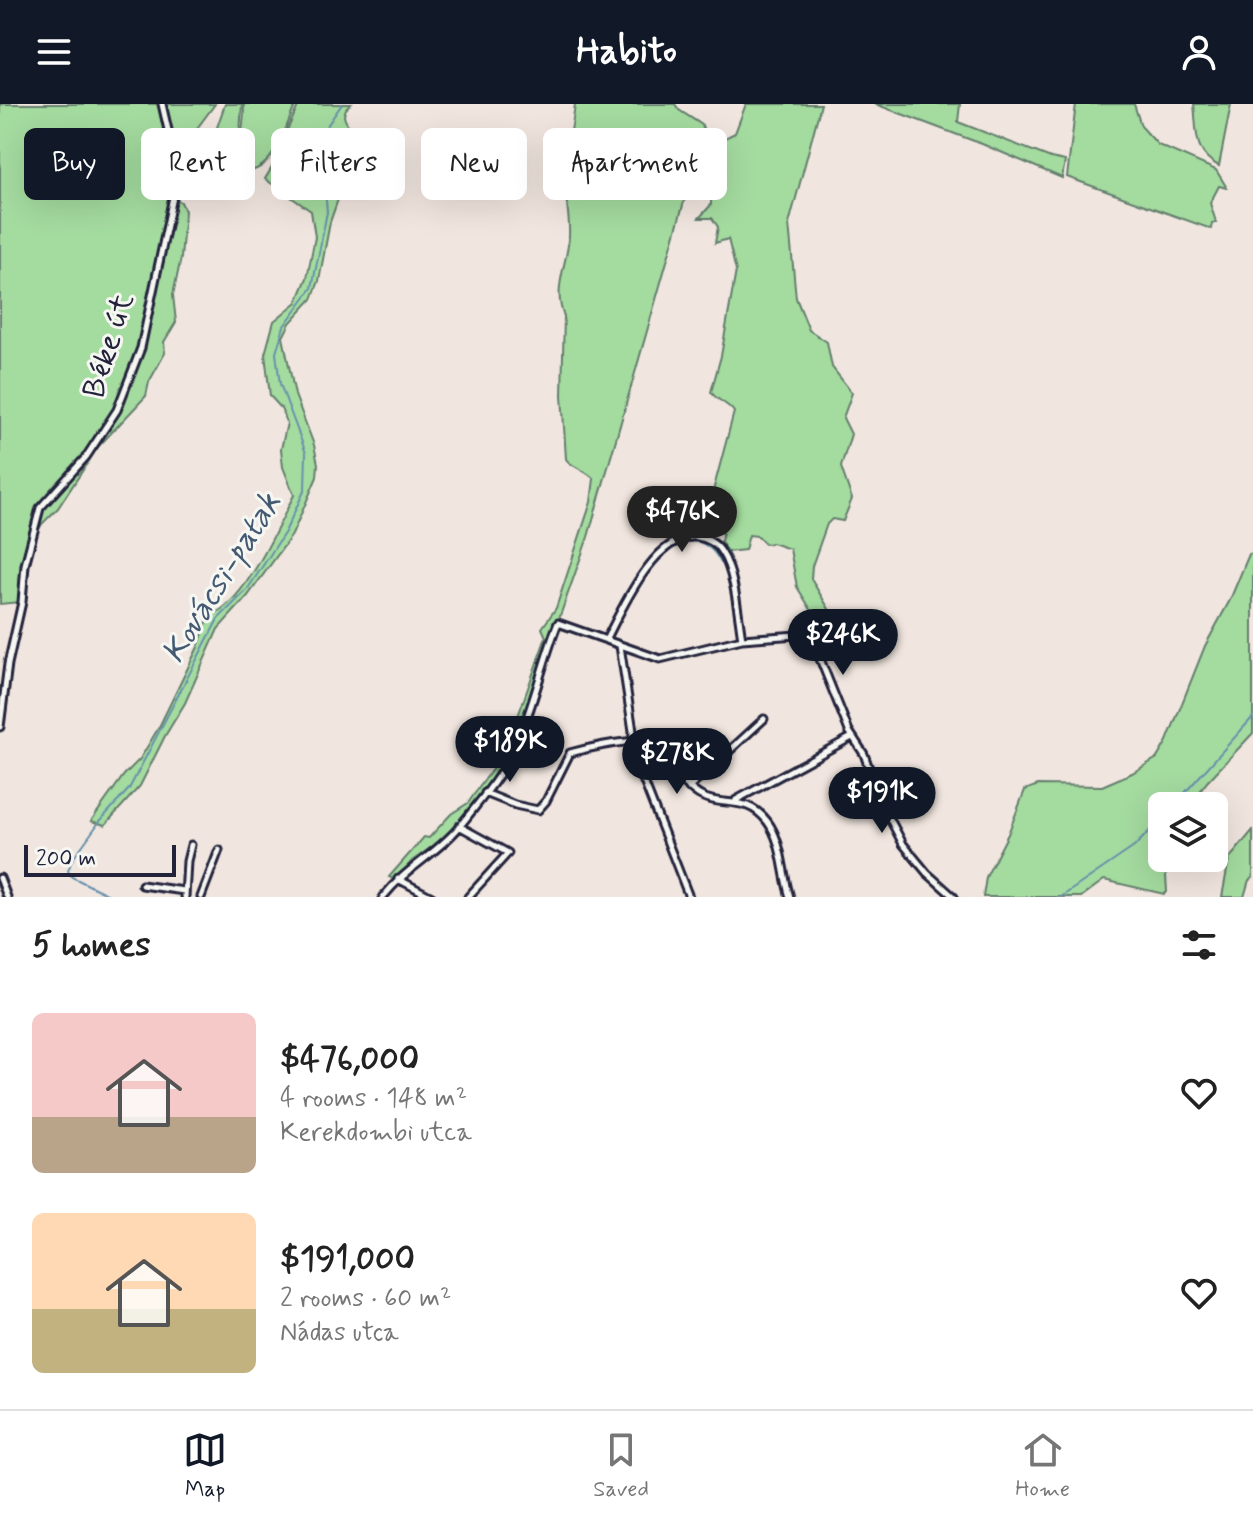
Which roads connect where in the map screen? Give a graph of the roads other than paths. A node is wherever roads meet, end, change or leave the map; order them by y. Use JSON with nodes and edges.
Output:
{"nodes":[{"id":1,"x":162,"y":104,"type":"edge"},
{"id":2,"x":742,"y":639,"type":"junction"},
{"id":3,"x":606,"y":640,"type":"junction"},
{"id":4,"x":620,"y":646,"type":"junction"},
{"id":5,"x":764,"y":719,"type":"dead end"},
{"id":6,"x":0,"y":727,"type":"edge"},
{"id":7,"x":852,"y":737,"type":"junction"},
{"id":8,"x":633,"y":741,"type":"junction"},
{"id":9,"x":689,"y":788,"type":"junction"},
{"id":10,"x":485,"y":793,"type":"junction"},
{"id":11,"x":735,"y":801,"type":"junction"},
{"id":12,"x":459,"y":826,"type":"junction"},
{"id":13,"x":191,"y":845,"type":"dead end"},
{"id":14,"x":219,"y":850,"type":"dead end"},
{"id":15,"x":0,"y":878,"type":"edge"},
{"id":16,"x":398,"y":879,"type":"junction"},
{"id":17,"x":142,"y":885,"type":"dead end"},
{"id":18,"x":184,"y":894,"type":"edge"},
{"id":19,"x":7,"y":897,"type":"edge"},
{"id":20,"x":198,"y":897,"type":"edge"},
{"id":21,"x":383,"y":897,"type":"edge"},
{"id":22,"x":432,"y":897,"type":"edge"},
{"id":23,"x":468,"y":897,"type":"edge"},
{"id":24,"x":689,"y":897,"type":"edge"},
{"id":25,"x":790,"y":897,"type":"edge"},
{"id":26,"x":954,"y":897,"type":"edge"}],
"edges":[{"from":1,"to":6,"type":"street","name":"Béke út"},
{"from":2,"to":3,"type":"street"},
{"from":2,"to":4,"type":"street"},
{"from":2,"to":7,"type":"street"},
{"from":3,"to":4,"type":"street"},
{"from":3,"to":10,"type":"street"},
{"from":4,"to":8,"type":"street"},
{"from":5,"to":9,"type":"street"},
{"from":7,"to":11,"type":"street"},
{"from":7,"to":26,"type":"street"},
{"from":8,"to":9,"type":"street"},
{"from":8,"to":10,"type":"street"},
{"from":8,"to":24,"type":"street"},
{"from":9,"to":11,"type":"street"},
{"from":10,"to":12,"type":"street"},
{"from":11,"to":25,"type":"street"},
{"from":12,"to":16,"type":"street"},
{"from":12,"to":23,"type":"street"},
{"from":13,"to":18,"type":"street"},
{"from":14,"to":20,"type":"street"},
{"from":15,"to":19,"type":"street"},
{"from":16,"to":21,"type":"street"},
{"from":16,"to":22,"type":"street"},
{"from":17,"to":18,"type":"street"},
{"from":18,"to":20,"type":"street"}]}
